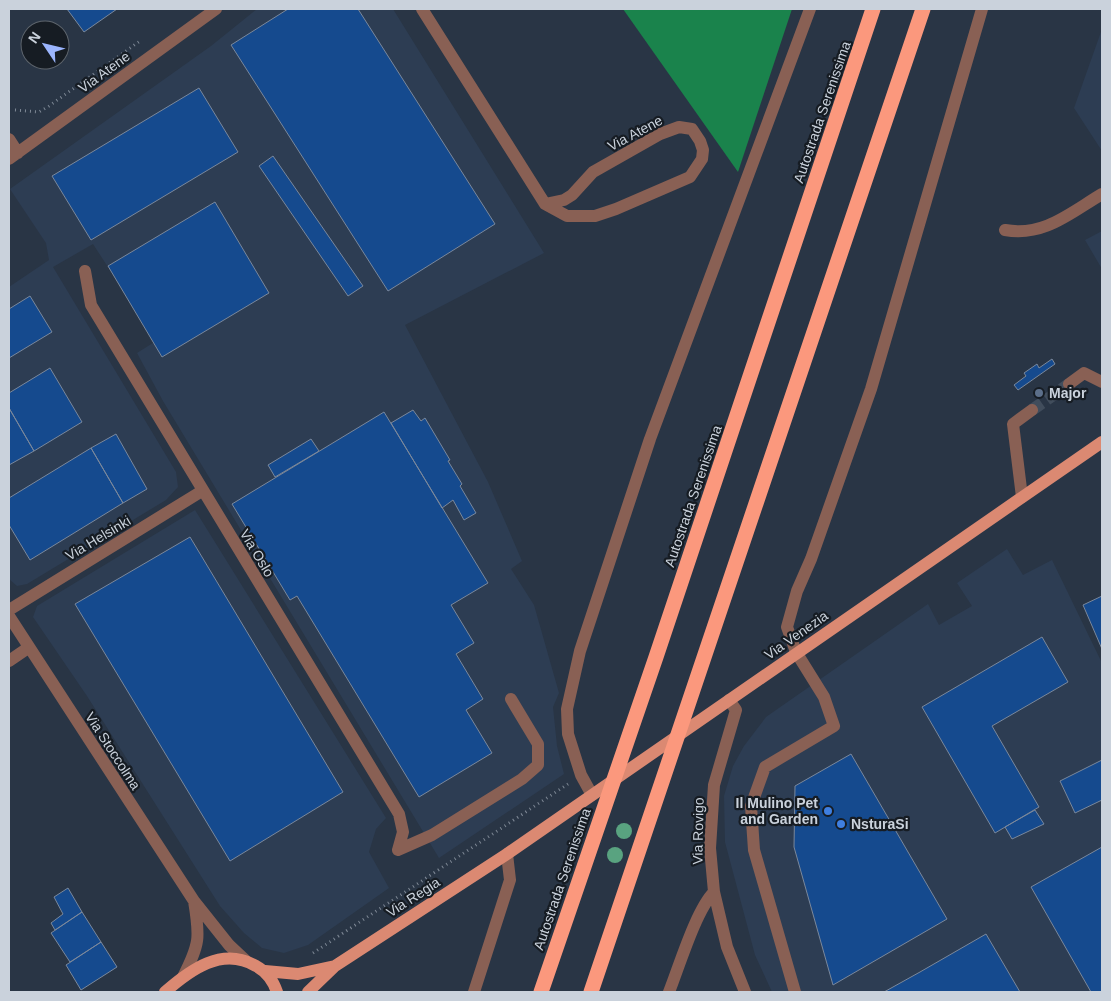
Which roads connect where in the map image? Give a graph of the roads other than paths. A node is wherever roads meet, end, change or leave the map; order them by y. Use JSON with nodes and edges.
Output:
{"nodes":[{"id":1,"x":216,"y":9,"type":"edge"},
{"id":2,"x":422,"y":9,"type":"edge"},
{"id":3,"x":810,"y":9,"type":"edge"},
{"id":4,"x":874,"y":9,"type":"edge"},
{"id":5,"x":923,"y":9,"type":"edge"},
{"id":6,"x":982,"y":9,"type":"edge"},
{"id":7,"x":9,"y":139,"type":"edge"},
{"id":8,"x":14,"y":156,"type":"edge"},
{"id":9,"x":1102,"y":194,"type":"edge"},
{"id":10,"x":545,"y":204,"type":"junction"},
{"id":11,"x":1005,"y":230,"type":"dead end"},
{"id":12,"x":85,"y":271,"type":"dead end"},
{"id":13,"x":1102,"y":382,"type":"edge"},
{"id":14,"x":1069,"y":384,"type":"tunnel mouth"},
{"id":15,"x":1032,"y":410,"type":"tunnel mouth"},
{"id":16,"x":1102,"y":442,"type":"edge"},
{"id":17,"x":202,"y":491,"type":"junction"},
{"id":18,"x":1022,"y":497,"type":"junction"},
{"id":19,"x":9,"y":610,"type":"edge"},
{"id":20,"x":9,"y":616,"type":"edge"},
{"id":21,"x":28,"y":648,"type":"junction"},
{"id":22,"x":796,"y":652,"type":"junction"},
{"id":23,"x":9,"y":661,"type":"edge"},
{"id":24,"x":511,"y":699,"type":"dead end"},
{"id":25,"x":729,"y":700,"type":"junction"},
{"id":26,"x":592,"y":795,"type":"junction"},
{"id":27,"x":507,"y":854,"type":"junction"},
{"id":28,"x":714,"y":892,"type":"junction"},
{"id":29,"x":194,"y":901,"type":"junction"},
{"id":30,"x":245,"y":960,"type":"junction"},
{"id":31,"x":336,"y":966,"type":"junction"},
{"id":32,"x":265,"y":971,"type":"junction"},
{"id":33,"x":183,"y":977,"type":"junction"},
{"id":34,"x":165,"y":992,"type":"edge"},
{"id":35,"x":277,"y":992,"type":"edge"},
{"id":36,"x":308,"y":992,"type":"edge"},
{"id":37,"x":474,"y":992,"type":"edge"},
{"id":38,"x":541,"y":992,"type":"edge"},
{"id":39,"x":591,"y":992,"type":"edge"},
{"id":40,"x":669,"y":992,"type":"edge"},
{"id":41,"x":745,"y":992,"type":"edge"},
{"id":42,"x":796,"y":992,"type":"edge"}],
"edges":[{"from":1,"to":8,"type":"street","name":"Via Atene"},
{"from":2,"to":10,"type":"street","name":"Via Atene"},
{"from":3,"to":26,"type":"street"},
{"from":4,"to":38,"type":"highway","name":"Autostrada Serenissima"},
{"from":5,"to":39,"type":"highway"},
{"from":6,"to":22,"type":"street"},
{"from":7,"to":8,"type":"street"},
{"from":9,"to":11,"type":"street"},
{"from":10,"to":10,"type":"street","name":"Via Atene"},
{"from":12,"to":17,"type":"street","name":"Via Oslo"},
{"from":13,"to":14,"type":"street"},
{"from":15,"to":18,"type":"street"},
{"from":16,"to":18,"type":"main road","name":"Via Venezia"},
{"from":17,"to":19,"type":"street","name":"Via Helsinki"},
{"from":17,"to":24,"type":"street","name":"Via Oslo"},
{"from":18,"to":22,"type":"main road","name":"Via Venezia"},
{"from":20,"to":21,"type":"street","name":"Via Stoccolma"},
{"from":21,"to":23,"type":"street"},
{"from":21,"to":29,"type":"street","name":"Via Stoccolma"},
{"from":22,"to":25,"type":"main road","name":"Via Venezia"},
{"from":22,"to":42,"type":"street"},
{"from":25,"to":26,"type":"main road","name":"Via Venezia"},
{"from":25,"to":28,"type":"street","name":"Via Rovigo"},
{"from":26,"to":27,"type":"main road","name":"Via Venezia"},
{"from":27,"to":31,"type":"main road","name":"Via Regia"},
{"from":27,"to":37,"type":"street"},
{"from":28,"to":40,"type":"street"},
{"from":28,"to":41,"type":"street","name":"Via Rovigo"},
{"from":29,"to":30,"type":"street","name":"Via Stoccolma"},
{"from":29,"to":33,"type":"street","name":"Via Stoccolma"},
{"from":30,"to":32,"type":"main road","name":"Via Regia"},
{"from":30,"to":33,"type":"main road","name":"Via Regia"},
{"from":31,"to":32,"type":"main road","name":"Via Regia"},
{"from":31,"to":36,"type":"main road","name":"Via Regia"},
{"from":32,"to":35,"type":"main road"},
{"from":33,"to":34,"type":"main road","name":"Via Regia"}]}
